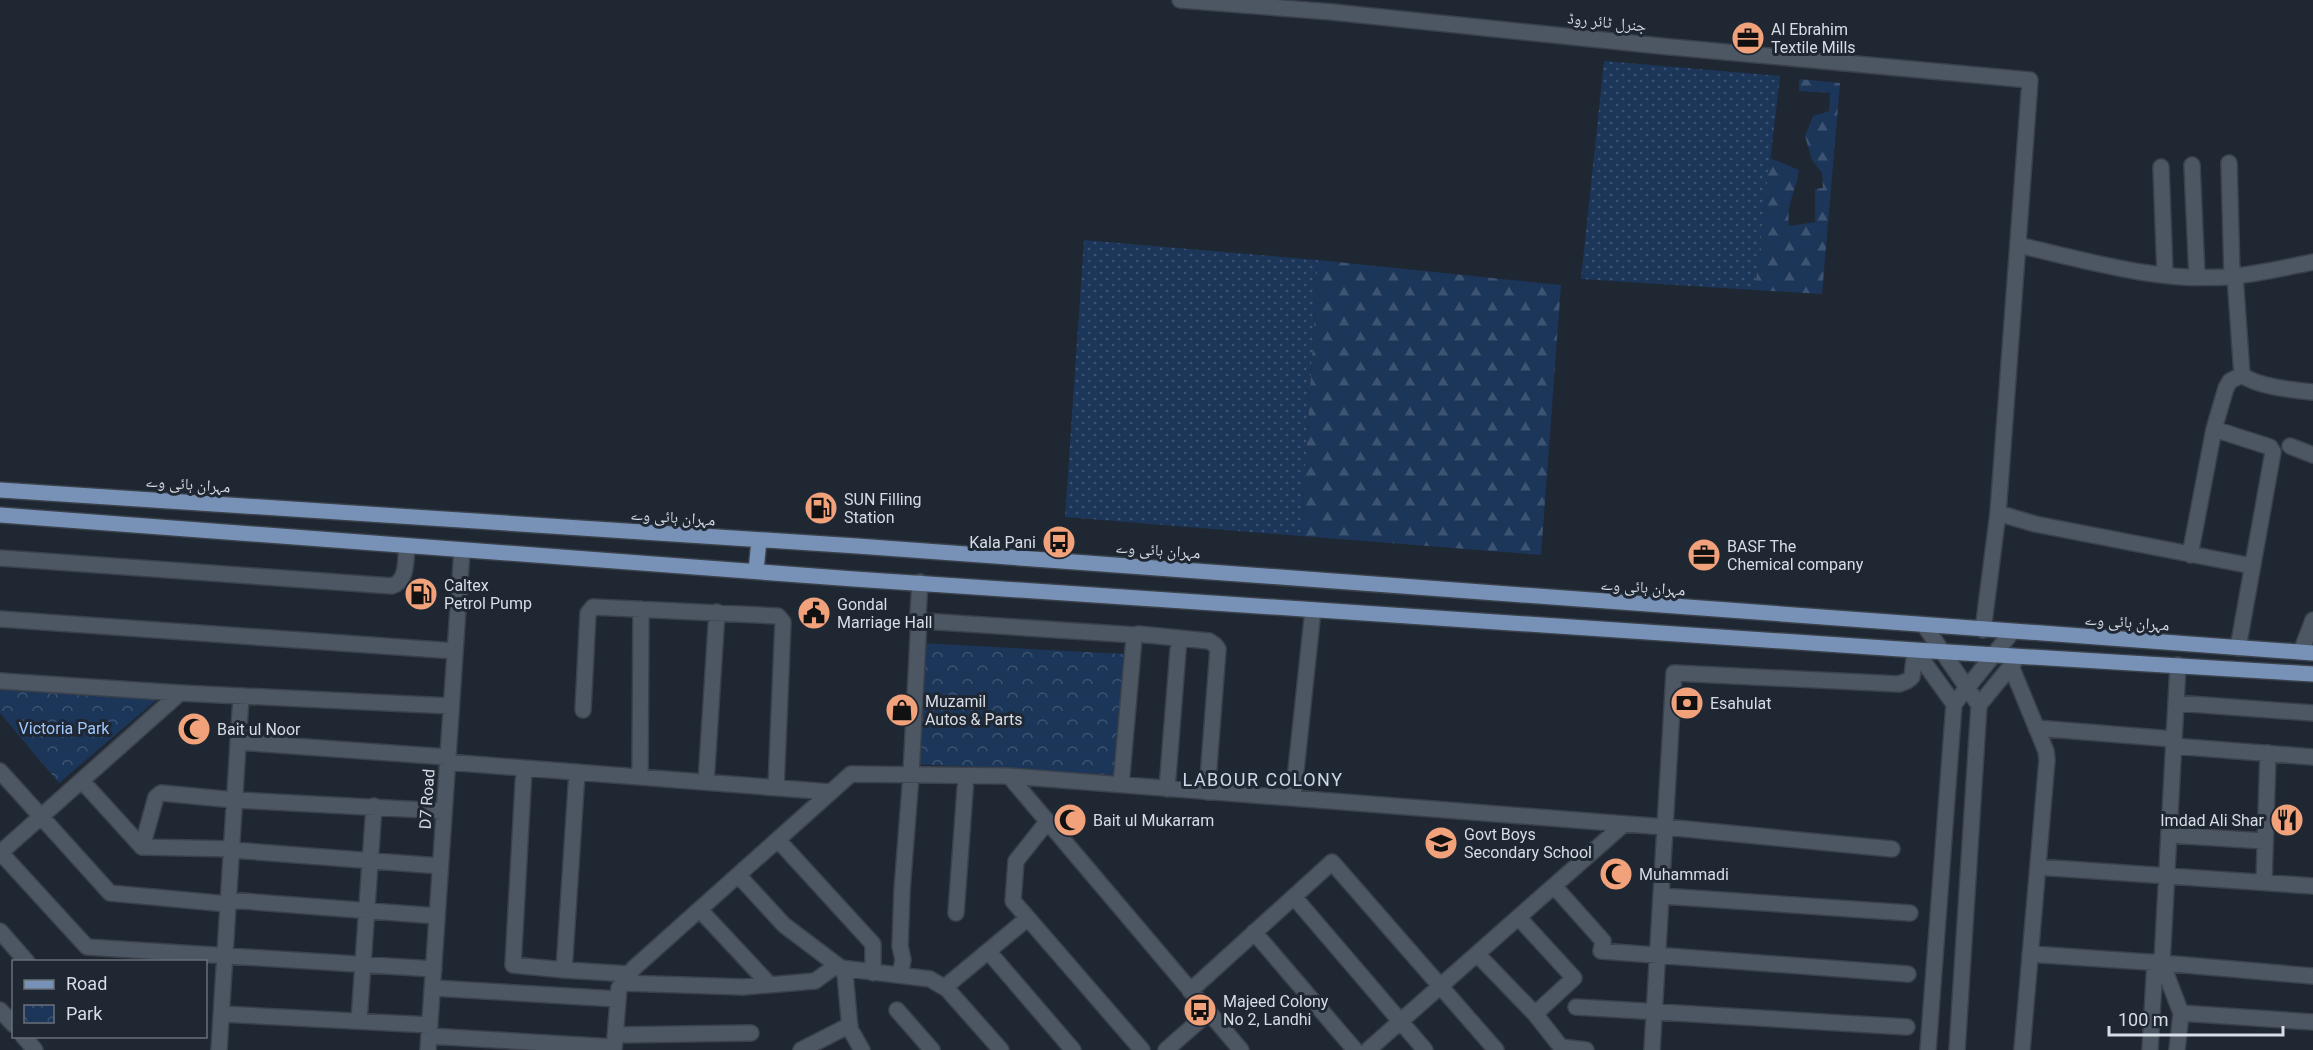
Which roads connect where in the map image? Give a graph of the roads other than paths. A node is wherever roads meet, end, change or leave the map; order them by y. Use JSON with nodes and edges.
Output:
{"nodes":[{"id":1,"x":1180,"y":0,"type":"edge"},
{"id":2,"x":2229,"y":163,"type":"dead end"},
{"id":3,"x":2192,"y":165,"type":"dead end"},
{"id":4,"x":2161,"y":167,"type":"dead end"},
{"id":5,"x":2018,"y":245,"type":"junction"},
{"id":6,"x":2313,"y":262,"type":"edge"},
{"id":7,"x":2165,"y":274,"type":"junction"},
{"id":8,"x":2234,"y":276,"type":"junction"},
{"id":9,"x":2197,"y":277,"type":"junction"},
{"id":10,"x":2242,"y":375,"type":"junction"},
{"id":11,"x":2313,"y":392,"type":"edge"},
{"id":12,"x":2214,"y":429,"type":"junction"},
{"id":13,"x":2289,"y":446,"type":"dead end"},
{"id":14,"x":2313,"y":455,"type":"edge"},
{"id":15,"x":0,"y":490,"type":"edge"},
{"id":16,"x":1998,"y":513,"type":"junction"},
{"id":17,"x":0,"y":515,"type":"edge"},
{"id":18,"x":759,"y":540,"type":"junction"},
{"id":19,"x":406,"y":546,"type":"junction"},
{"id":20,"x":462,"y":550,"type":"junction"},
{"id":21,"x":2190,"y":555,"type":"junction"},
{"id":22,"x":0,"y":558,"type":"edge"},
{"id":23,"x":2252,"y":566,"type":"junction"},
{"id":24,"x":756,"y":571,"type":"junction"},
{"id":25,"x":920,"y":582,"type":"junction"},
{"id":26,"x":641,"y":609,"type":"junction"},
{"id":27,"x":1313,"y":610,"type":"junction"},
{"id":28,"x":717,"y":612,"type":"junction"},
{"id":29,"x":920,"y":618,"type":"junction"},
{"id":30,"x":0,"y":619,"type":"edge"},
{"id":31,"x":2313,"y":620,"type":"edge"},
{"id":32,"x":1924,"y":625,"type":"junction"},
{"id":33,"x":1983,"y":630,"type":"junction"},
{"id":34,"x":2012,"y":632,"type":"junction"},
{"id":35,"x":1136,"y":635,"type":"junction"},
{"id":36,"x":1179,"y":638,"type":"junction"},
{"id":37,"x":2238,"y":648,"type":"junction"},
{"id":38,"x":1915,"y":650,"type":"junction"},
{"id":39,"x":455,"y":651,"type":"junction"},
{"id":40,"x":1942,"y":651,"type":"junction"},
{"id":41,"x":2307,"y":653,"type":"edge"},
{"id":42,"x":1994,"y":655,"type":"junction"},
{"id":43,"x":2015,"y":661,"type":"junction"},
{"id":44,"x":2178,"y":665,"type":"junction"},
{"id":45,"x":2313,"y":674,"type":"edge"},
{"id":46,"x":0,"y":681,"type":"edge"},
{"id":47,"x":1967,"y":688,"type":"junction"},
{"id":48,"x":180,"y":693,"type":"junction"},
{"id":49,"x":241,"y":696,"type":"junction"},
{"id":50,"x":2176,"y":703,"type":"junction"},
{"id":51,"x":1954,"y":704,"type":"junction"},
{"id":52,"x":1979,"y":705,"type":"junction"},
{"id":53,"x":451,"y":706,"type":"junction"},
{"id":54,"x":583,"y":710,"type":"dead end"},
{"id":55,"x":2313,"y":713,"type":"edge"},
{"id":56,"x":2036,"y":728,"type":"junction"},
{"id":57,"x":238,"y":742,"type":"junction"},
{"id":58,"x":2173,"y":742,"type":"junction"},
{"id":59,"x":2268,"y":753,"type":"junction"},
{"id":60,"x":2313,"y":757,"type":"edge"},
{"id":61,"x":447,"y":759,"type":"junction"},
{"id":62,"x":524,"y":768,"type":"junction"},
{"id":63,"x":0,"y":771,"type":"edge"},
{"id":64,"x":578,"y":772,"type":"junction"},
{"id":65,"x":911,"y":775,"type":"junction"},
{"id":66,"x":966,"y":776,"type":"junction"},
{"id":67,"x":1009,"y":776,"type":"junction"},
{"id":68,"x":640,"y":777,"type":"junction"},
{"id":69,"x":82,"y":782,"type":"junction"},
{"id":70,"x":706,"y":782,"type":"junction"},
{"id":71,"x":1121,"y":785,"type":"junction"},
{"id":72,"x":776,"y":788,"type":"junction"},
{"id":73,"x":1167,"y":789,"type":"junction"},
{"id":74,"x":831,"y":792,"type":"junction"},
{"id":75,"x":1207,"y":792,"type":"junction"},
{"id":76,"x":1293,"y":798,"type":"junction"},
{"id":77,"x":235,"y":800,"type":"junction"},
{"id":78,"x":374,"y":806,"type":"junction"},
{"id":79,"x":444,"y":811,"type":"junction"},
{"id":80,"x":42,"y":817,"type":"junction"},
{"id":81,"x":1047,"y":822,"type":"junction"},
{"id":82,"x":1624,"y":824,"type":"junction"},
{"id":83,"x":1665,"y":827,"type":"junction"},
{"id":84,"x":2169,"y":835,"type":"junction"},
{"id":85,"x":778,"y":840,"type":"junction"},
{"id":86,"x":2265,"y":841,"type":"junction"},
{"id":87,"x":142,"y":847,"type":"junction"},
{"id":88,"x":232,"y":849,"type":"junction"},
{"id":89,"x":1892,"y":849,"type":"dead end"},
{"id":90,"x":0,"y":853,"type":"edge"},
{"id":91,"x":371,"y":861,"type":"junction"},
{"id":92,"x":440,"y":866,"type":"junction"},
{"id":93,"x":2038,"y":867,"type":"junction"},
{"id":94,"x":2166,"y":875,"type":"junction"},
{"id":95,"x":739,"y":876,"type":"junction"},
{"id":96,"x":2264,"y":882,"type":"junction"},
{"id":97,"x":1554,"y":886,"type":"junction"},
{"id":98,"x":2313,"y":886,"type":"edge"},
{"id":99,"x":1662,"y":896,"type":"junction"},
{"id":100,"x":1294,"y":897,"type":"junction"},
{"id":101,"x":229,"y":902,"type":"junction"},
{"id":102,"x":700,"y":910,"type":"junction"},
{"id":103,"x":367,"y":911,"type":"junction"},
{"id":104,"x":956,"y":913,"type":"dead end"},
{"id":105,"x":1910,"y":913,"type":"dead end"},
{"id":106,"x":437,"y":916,"type":"junction"},
{"id":107,"x":1028,"y":918,"type":"junction"},
{"id":108,"x":1519,"y":918,"type":"junction"},
{"id":109,"x":0,"y":931,"type":"edge"},
{"id":110,"x":1254,"y":932,"type":"junction"},
{"id":111,"x":988,"y":951,"type":"junction"},
{"id":112,"x":1477,"y":954,"type":"junction"},
{"id":113,"x":1659,"y":954,"type":"junction"},
{"id":114,"x":2030,"y":954,"type":"junction"},
{"id":115,"x":225,"y":956,"type":"junction"},
{"id":116,"x":25,"y":960,"type":"edge"},
{"id":117,"x":2159,"y":962,"type":"junction"},
{"id":118,"x":363,"y":965,"type":"junction"},
{"id":119,"x":839,"y":967,"type":"junction"},
{"id":120,"x":434,"y":969,"type":"junction"},
{"id":121,"x":564,"y":970,"type":"junction"},
{"id":122,"x":873,"y":973,"type":"junction"},
{"id":123,"x":1908,"y":974,"type":"dead end"},
{"id":124,"x":900,"y":975,"type":"junction"},
{"id":125,"x":2313,"y":976,"type":"edge"},
{"id":126,"x":626,"y":978,"type":"junction"},
{"id":127,"x":770,"y":985,"type":"junction"},
{"id":128,"x":1441,"y":985,"type":"junction"},
{"id":129,"x":945,"y":987,"type":"junction"},
{"id":130,"x":433,"y":988,"type":"junction"},
{"id":131,"x":1190,"y":991,"type":"junction"},
{"id":132,"x":618,"y":999,"type":"junction"},
{"id":133,"x":1576,"y":1006,"type":"dead end"},
{"id":134,"x":207,"y":1008,"type":"edge"},
{"id":135,"x":0,"y":1010,"type":"edge"},
{"id":136,"x":897,"y":1010,"type":"dead end"},
{"id":137,"x":1655,"y":1011,"type":"junction"},
{"id":138,"x":222,"y":1012,"type":"junction"},
{"id":139,"x":1208,"y":1013,"type":"junction"},
{"id":140,"x":2181,"y":1013,"type":"junction"},
{"id":141,"x":1535,"y":1014,"type":"junction"},
{"id":142,"x":359,"y":1021,"type":"junction"},
{"id":143,"x":1400,"y":1021,"type":"junction"},
{"id":144,"x":2313,"y":1022,"type":"edge"},
{"id":145,"x":12,"y":1023,"type":"edge"},
{"id":146,"x":850,"y":1024,"type":"junction"},
{"id":147,"x":1907,"y":1027,"type":"dead end"},
{"id":148,"x":751,"y":1034,"type":"dead end"},
{"id":149,"x":429,"y":1037,"type":"edge"},
{"id":150,"x":25,"y":1038,"type":"edge"},
{"id":151,"x":615,"y":1044,"type":"edge"},
{"id":152,"x":1177,"y":1047,"type":"edge"},
{"id":153,"x":35,"y":1050,"type":"edge"},
{"id":154,"x":219,"y":1050,"type":"edge"},
{"id":155,"x":801,"y":1050,"type":"edge"},
{"id":156,"x":862,"y":1050,"type":"edge"},
{"id":157,"x":932,"y":1050,"type":"edge"},
{"id":158,"x":1001,"y":1050,"type":"edge"},
{"id":159,"x":1073,"y":1050,"type":"edge"},
{"id":160,"x":1142,"y":1050,"type":"edge"},
{"id":161,"x":1240,"y":1050,"type":"edge"},
{"id":162,"x":1355,"y":1050,"type":"edge"},
{"id":163,"x":1368,"y":1050,"type":"edge"},
{"id":164,"x":1425,"y":1050,"type":"edge"},
{"id":165,"x":1496,"y":1050,"type":"edge"},
{"id":166,"x":1586,"y":1050,"type":"edge"},
{"id":167,"x":1652,"y":1050,"type":"edge"},
{"id":168,"x":1928,"y":1050,"type":"edge"},
{"id":169,"x":1957,"y":1050,"type":"edge"},
{"id":170,"x":2022,"y":1050,"type":"edge"},
{"id":171,"x":2150,"y":1050,"type":"edge"},
{"id":172,"x":2177,"y":1050,"type":"edge"}],
"edges":[{"from":1,"to":5,"type":"street","name":"جنرل ٹائر روڈ"},
{"from":2,"to":8,"type":"street"},
{"from":3,"to":9,"type":"street"},
{"from":4,"to":7,"type":"street"},
{"from":5,"to":7,"type":"street"},
{"from":5,"to":16,"type":"street"},
{"from":6,"to":8,"type":"street"},
{"from":7,"to":9,"type":"street"},
{"from":8,"to":9,"type":"street"},
{"from":8,"to":10,"type":"street"},
{"from":10,"to":11,"type":"street"},
{"from":10,"to":12,"type":"street"},
{"from":12,"to":21,"type":"street"},
{"from":12,"to":23,"type":"street"},
{"from":13,"to":14,"type":"street"},
{"from":15,"to":18,"type":"main road","name":"مہران ہائی وے"},
{"from":16,"to":21,"type":"street"},
{"from":16,"to":33,"type":"street"},
{"from":17,"to":19,"type":"main road"},
{"from":18,"to":24,"type":"main road"},
{"from":18,"to":32,"type":"main road","name":"مہران ہائی وے"},
{"from":19,"to":20,"type":"main road"},
{"from":19,"to":22,"type":"street"},
{"from":20,"to":24,"type":"main road"},
{"from":20,"to":39,"type":"street","name":"D7 Road"},
{"from":21,"to":23,"type":"street"},
{"from":23,"to":37,"type":"street"},
{"from":24,"to":25,"type":"main road"},
{"from":25,"to":27,"type":"main road"},
{"from":25,"to":29,"type":"street"},
{"from":26,"to":28,"type":"street"},
{"from":26,"to":54,"type":"street"},
{"from":26,"to":68,"type":"street"},
{"from":27,"to":38,"type":"main road"},
{"from":27,"to":76,"type":"street"},
{"from":28,"to":70,"type":"street"},
{"from":28,"to":72,"type":"street"},
{"from":29,"to":35,"type":"street"},
{"from":29,"to":65,"type":"street"},
{"from":30,"to":39,"type":"street"},
{"from":31,"to":41,"type":"street"},
{"from":32,"to":33,"type":"main road","name":"مہران ہائی وے"},
{"from":32,"to":40,"type":"street"},
{"from":33,"to":34,"type":"main road","name":"مہران ہائی وے"},
{"from":34,"to":37,"type":"main road","name":"مہران ہائی وے"},
{"from":34,"to":42,"type":"street"},
{"from":35,"to":36,"type":"street"},
{"from":35,"to":71,"type":"street"},
{"from":36,"to":73,"type":"street"},
{"from":36,"to":75,"type":"street"},
{"from":37,"to":41,"type":"main road","name":"مہران ہائی وے"},
{"from":38,"to":40,"type":"main road"},
{"from":38,"to":51,"type":"street"},
{"from":38,"to":83,"type":"street"},
{"from":39,"to":53,"type":"street","name":"D7 Road"},
{"from":40,"to":42,"type":"main road"},
{"from":40,"to":47,"type":"street"},
{"from":42,"to":43,"type":"main road"},
{"from":42,"to":47,"type":"street"},
{"from":43,"to":44,"type":"main road"},
{"from":43,"to":52,"type":"street"},
{"from":43,"to":56,"type":"street"},
{"from":44,"to":45,"type":"main road"},
{"from":44,"to":50,"type":"street"},
{"from":46,"to":48,"type":"street"},
{"from":47,"to":51,"type":"street"},
{"from":47,"to":52,"type":"street"},
{"from":48,"to":49,"type":"street"},
{"from":48,"to":69,"type":"street"},
{"from":49,"to":53,"type":"street"},
{"from":49,"to":57,"type":"street"},
{"from":50,"to":55,"type":"street"},
{"from":50,"to":58,"type":"street"},
{"from":51,"to":168,"type":"street"},
{"from":52,"to":169,"type":"street"},
{"from":53,"to":61,"type":"street","name":"D7 Road"},
{"from":56,"to":58,"type":"street"},
{"from":56,"to":93,"type":"street"},
{"from":57,"to":61,"type":"street"},
{"from":57,"to":77,"type":"street"},
{"from":58,"to":59,"type":"street"},
{"from":58,"to":84,"type":"street"},
{"from":59,"to":60,"type":"street"},
{"from":59,"to":86,"type":"street"},
{"from":61,"to":62,"type":"street"},
{"from":61,"to":79,"type":"street","name":"D7 Road"},
{"from":62,"to":64,"type":"street"},
{"from":62,"to":121,"type":"street"},
{"from":63,"to":80,"type":"street"},
{"from":64,"to":68,"type":"street"},
{"from":64,"to":121,"type":"street"},
{"from":65,"to":66,"type":"street"},
{"from":65,"to":74,"type":"street"},
{"from":65,"to":124,"type":"street"},
{"from":66,"to":67,"type":"street"},
{"from":66,"to":104,"type":"street"},
{"from":67,"to":71,"type":"street"},
{"from":67,"to":81,"type":"street"},
{"from":68,"to":70,"type":"street"},
{"from":69,"to":80,"type":"street"},
{"from":69,"to":87,"type":"street"},
{"from":70,"to":72,"type":"street"},
{"from":71,"to":73,"type":"street"},
{"from":72,"to":74,"type":"street"},
{"from":73,"to":75,"type":"street"},
{"from":74,"to":85,"type":"street"},
{"from":75,"to":76,"type":"street"},
{"from":76,"to":82,"type":"street"},
{"from":77,"to":78,"type":"street"},
{"from":77,"to":87,"type":"street"},
{"from":77,"to":88,"type":"street"},
{"from":78,"to":79,"type":"street"},
{"from":78,"to":91,"type":"street"},
{"from":79,"to":92,"type":"street","name":"D7 Road"},
{"from":80,"to":90,"type":"street"},
{"from":80,"to":101,"type":"street"},
{"from":81,"to":107,"type":"street"},
{"from":81,"to":131,"type":"street"},
{"from":82,"to":83,"type":"street"},
{"from":82,"to":97,"type":"street"},
{"from":83,"to":89,"type":"street"},
{"from":83,"to":99,"type":"street"},
{"from":84,"to":86,"type":"street"},
{"from":84,"to":94,"type":"street"},
{"from":85,"to":95,"type":"street"},
{"from":85,"to":122,"type":"street"},
{"from":86,"to":96,"type":"street"},
{"from":87,"to":88,"type":"street"},
{"from":88,"to":91,"type":"street"},
{"from":88,"to":101,"type":"street"},
{"from":90,"to":115,"type":"street"},
{"from":91,"to":92,"type":"street"},
{"from":91,"to":103,"type":"street"},
{"from":92,"to":106,"type":"street","name":"D7 Road"},
{"from":93,"to":94,"type":"street"},
{"from":93,"to":114,"type":"street"},
{"from":94,"to":96,"type":"street"},
{"from":94,"to":117,"type":"street"},
{"from":95,"to":102,"type":"street"},
{"from":95,"to":119,"type":"street"},
{"from":96,"to":98,"type":"street"},
{"from":97,"to":108,"type":"street"},
{"from":97,"to":113,"type":"street"},
{"from":99,"to":105,"type":"street"},
{"from":99,"to":113,"type":"street"},
{"from":100,"to":110,"type":"street"},
{"from":100,"to":128,"type":"street"},
{"from":100,"to":143,"type":"street"},
{"from":101,"to":103,"type":"street"},
{"from":101,"to":115,"type":"street"},
{"from":102,"to":126,"type":"street"},
{"from":102,"to":127,"type":"street"},
{"from":103,"to":106,"type":"street"},
{"from":103,"to":118,"type":"street"},
{"from":106,"to":120,"type":"street","name":"D7 Road"},
{"from":107,"to":111,"type":"street"},
{"from":107,"to":160,"type":"street"},
{"from":108,"to":112,"type":"street"},
{"from":108,"to":141,"type":"street"},
{"from":109,"to":116,"type":"street"},
{"from":110,"to":131,"type":"street"},
{"from":110,"to":162,"type":"street"},
{"from":111,"to":129,"type":"street"},
{"from":111,"to":159,"type":"street"},
{"from":112,"to":128,"type":"street"},
{"from":112,"to":141,"type":"street"},
{"from":113,"to":123,"type":"street"},
{"from":113,"to":137,"type":"street"},
{"from":114,"to":117,"type":"street"},
{"from":114,"to":170,"type":"street"},
{"from":115,"to":118,"type":"street"},
{"from":115,"to":138,"type":"street"},
{"from":117,"to":125,"type":"street"},
{"from":117,"to":140,"type":"street"},
{"from":117,"to":171,"type":"street"},
{"from":118,"to":120,"type":"street"},
{"from":118,"to":142,"type":"street"},
{"from":119,"to":122,"type":"street"},
{"from":119,"to":127,"type":"street"},
{"from":119,"to":146,"type":"street"},
{"from":120,"to":130,"type":"street","name":"D7 Road"},
{"from":121,"to":126,"type":"street"},
{"from":122,"to":124,"type":"street"},
{"from":124,"to":129,"type":"street"},
{"from":126,"to":127,"type":"street"},
{"from":126,"to":132,"type":"street"},
{"from":128,"to":143,"type":"street"},
{"from":128,"to":165,"type":"street"},
{"from":129,"to":158,"type":"street"},
{"from":130,"to":132,"type":"street"},
{"from":130,"to":149,"type":"street","name":"D7 Road"},
{"from":131,"to":139,"type":"street"},
{"from":132,"to":151,"type":"street"},
{"from":133,"to":137,"type":"street"},
{"from":134,"to":138,"type":"street"},
{"from":135,"to":145,"type":"street"},
{"from":136,"to":157,"type":"street"},
{"from":137,"to":147,"type":"street"},
{"from":137,"to":167,"type":"street"},
{"from":138,"to":142,"type":"street"},
{"from":138,"to":154,"type":"street"},
{"from":139,"to":152,"type":"street"},
{"from":139,"to":161,"type":"street"},
{"from":140,"to":144,"type":"street"},
{"from":140,"to":172,"type":"street"},
{"from":141,"to":166,"type":"street"},
{"from":142,"to":149,"type":"street"},
{"from":143,"to":163,"type":"street"},
{"from":143,"to":164,"type":"street"},
{"from":146,"to":155,"type":"street"},
{"from":146,"to":156,"type":"street"},
{"from":148,"to":151,"type":"street"},
{"from":149,"to":151,"type":"street"},
{"from":150,"to":153,"type":"street"}]}
